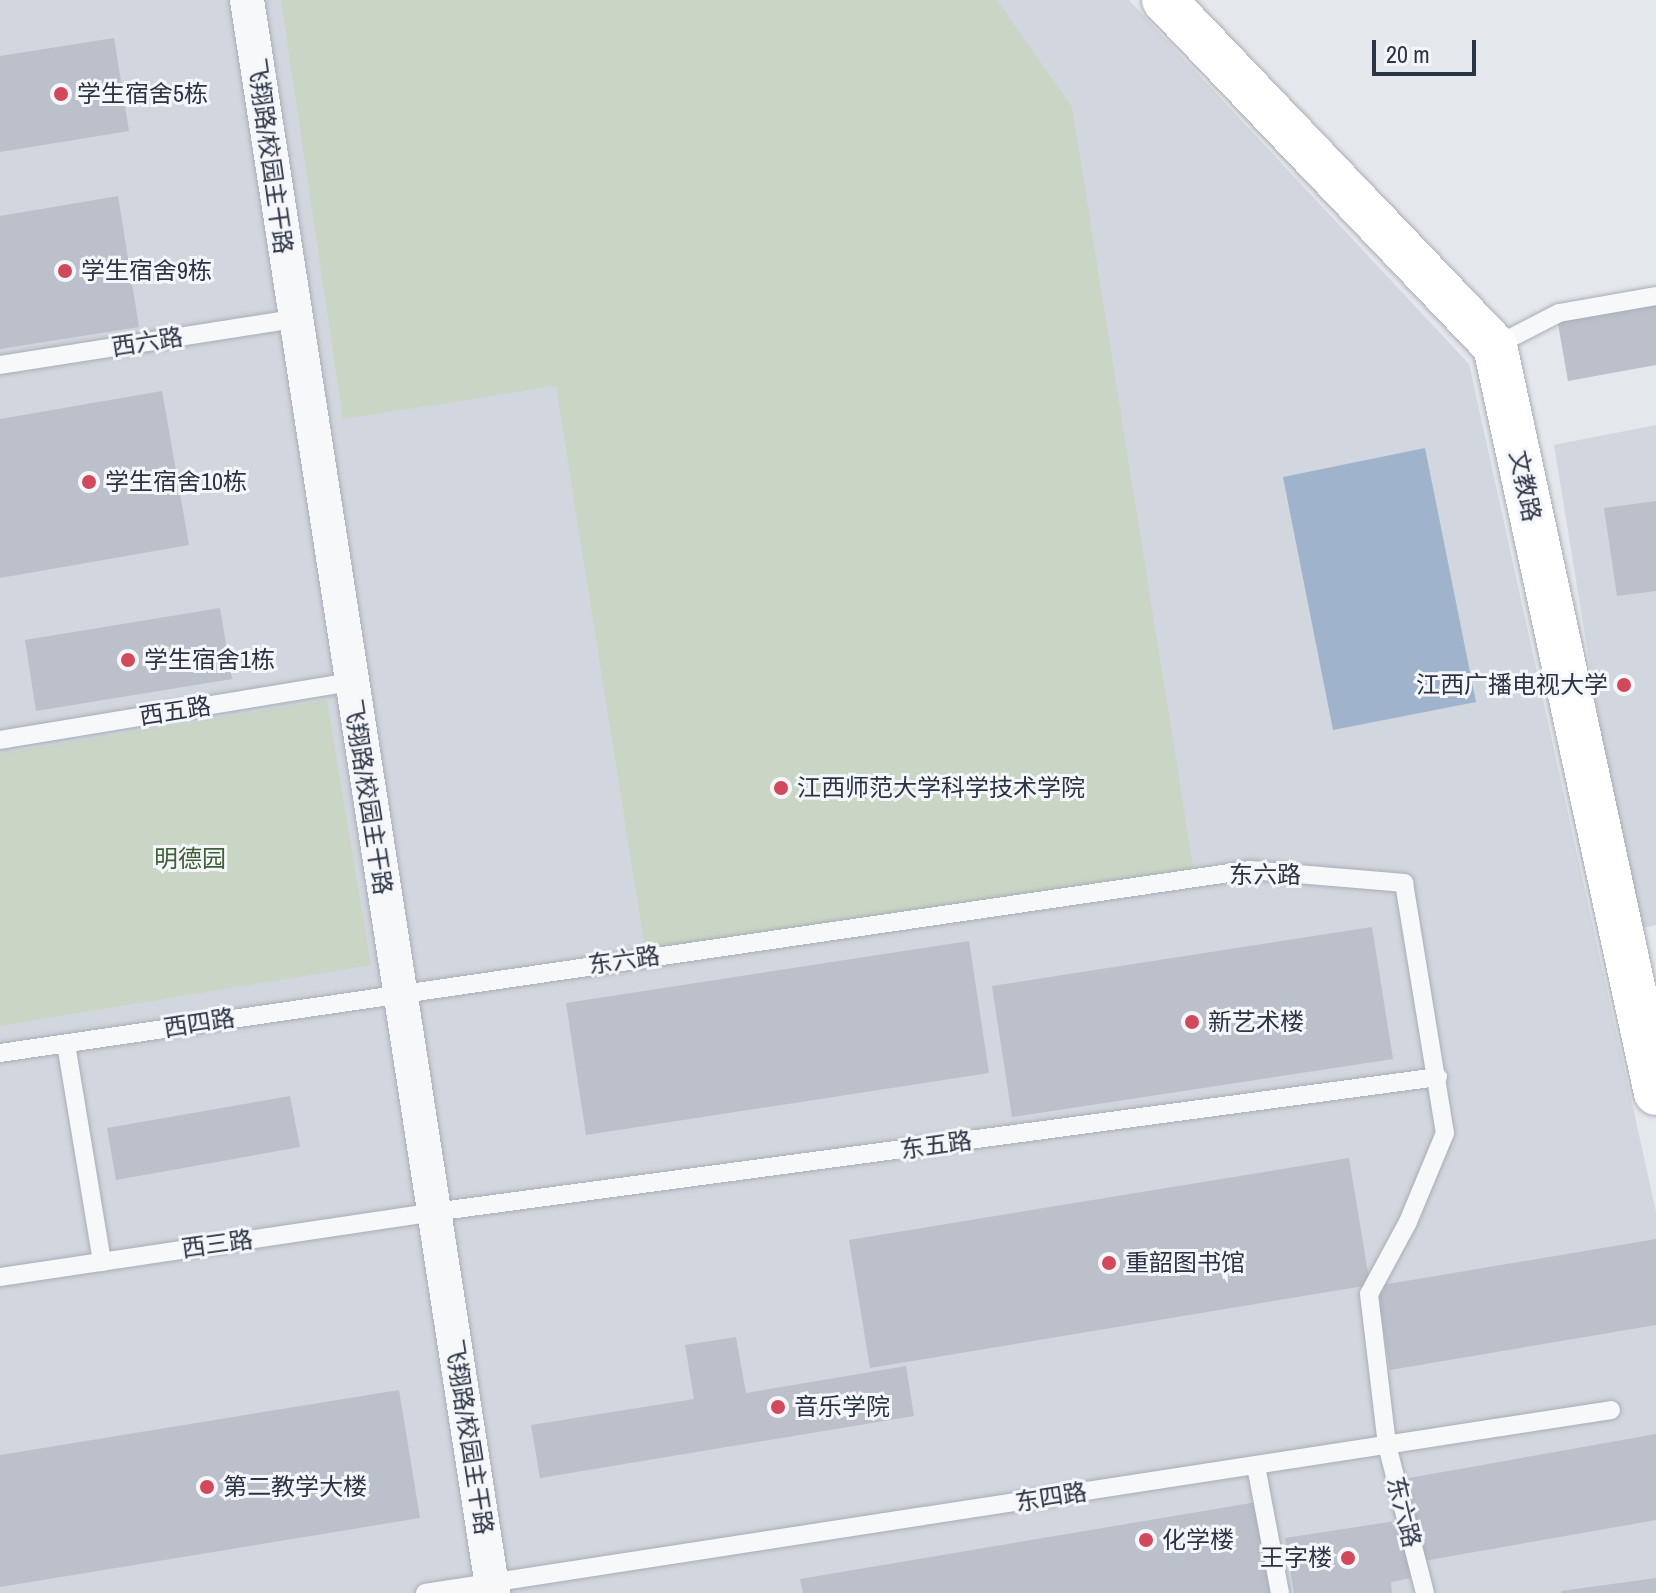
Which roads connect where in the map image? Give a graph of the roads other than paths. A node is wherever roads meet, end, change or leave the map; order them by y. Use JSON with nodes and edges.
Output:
{"nodes":[{"id":1,"x":247,"y":0,"type":"edge"},
{"id":2,"x":1164,"y":0,"type":"edge"},
{"id":3,"x":1656,"y":296,"type":"edge"},
{"id":4,"x":294,"y":319,"type":"junction"},
{"id":5,"x":1495,"y":346,"type":"junction"},
{"id":6,"x":0,"y":365,"type":"edge"},
{"id":7,"x":350,"y":682,"type":"junction"},
{"id":8,"x":0,"y":740,"type":"edge"},
{"id":9,"x":398,"y":993,"type":"junction"},
{"id":10,"x":66,"y":1044,"type":"junction"},
{"id":11,"x":0,"y":1053,"type":"edge"},
{"id":12,"x":1438,"y":1077,"type":"junction"},
{"id":13,"x":1656,"y":1093,"type":"edge"},
{"id":14,"x":434,"y":1212,"type":"junction"},
{"id":15,"x":102,"y":1262,"type":"junction"},
{"id":16,"x":0,"y":1277,"type":"edge"},
{"id":17,"x":1611,"y":1410,"type":"dead end"},
{"id":18,"x":1387,"y":1445,"type":"junction"},
{"id":19,"x":1256,"y":1466,"type":"junction"},
{"id":20,"x":492,"y":1588,"type":"edge"},
{"id":21,"x":425,"y":1593,"type":"edge"},
{"id":22,"x":1280,"y":1593,"type":"edge"},
{"id":23,"x":1425,"y":1593,"type":"edge"}],
"edges":[{"from":1,"to":4,"type":"street","name":"飞翔路/校园主干路"},
{"from":2,"to":5,"type":"street"},
{"from":3,"to":5,"type":"lane"},
{"from":4,"to":6,"type":"lane","name":"西六路"},
{"from":4,"to":7,"type":"street","name":"飞翔路/校园主干路"},
{"from":5,"to":13,"type":"street","name":"文教路"},
{"from":7,"to":8,"type":"lane","name":"西五路"},
{"from":7,"to":9,"type":"street","name":"飞翔路/校园主干路"},
{"from":9,"to":10,"type":"lane","name":"西四路"},
{"from":9,"to":12,"type":"lane","name":"东六路"},
{"from":9,"to":14,"type":"street","name":"飞翔路/校园主干路"},
{"from":10,"to":11,"type":"lane","name":"西四路"},
{"from":10,"to":15,"type":"lane"},
{"from":12,"to":14,"type":"lane","name":"东五路"},
{"from":12,"to":18,"type":"lane","name":"东六路"},
{"from":14,"to":15,"type":"lane","name":"西三路"},
{"from":14,"to":20,"type":"street","name":"飞翔路/校园主干路"},
{"from":15,"to":16,"type":"lane","name":"西三路"},
{"from":17,"to":18,"type":"lane","name":"东四路"},
{"from":18,"to":19,"type":"lane","name":"东四路"},
{"from":18,"to":23,"type":"lane","name":"东六路"},
{"from":19,"to":20,"type":"lane","name":"东四路"},
{"from":19,"to":22,"type":"lane"},
{"from":20,"to":21,"type":"lane","name":"东四路"}]}
